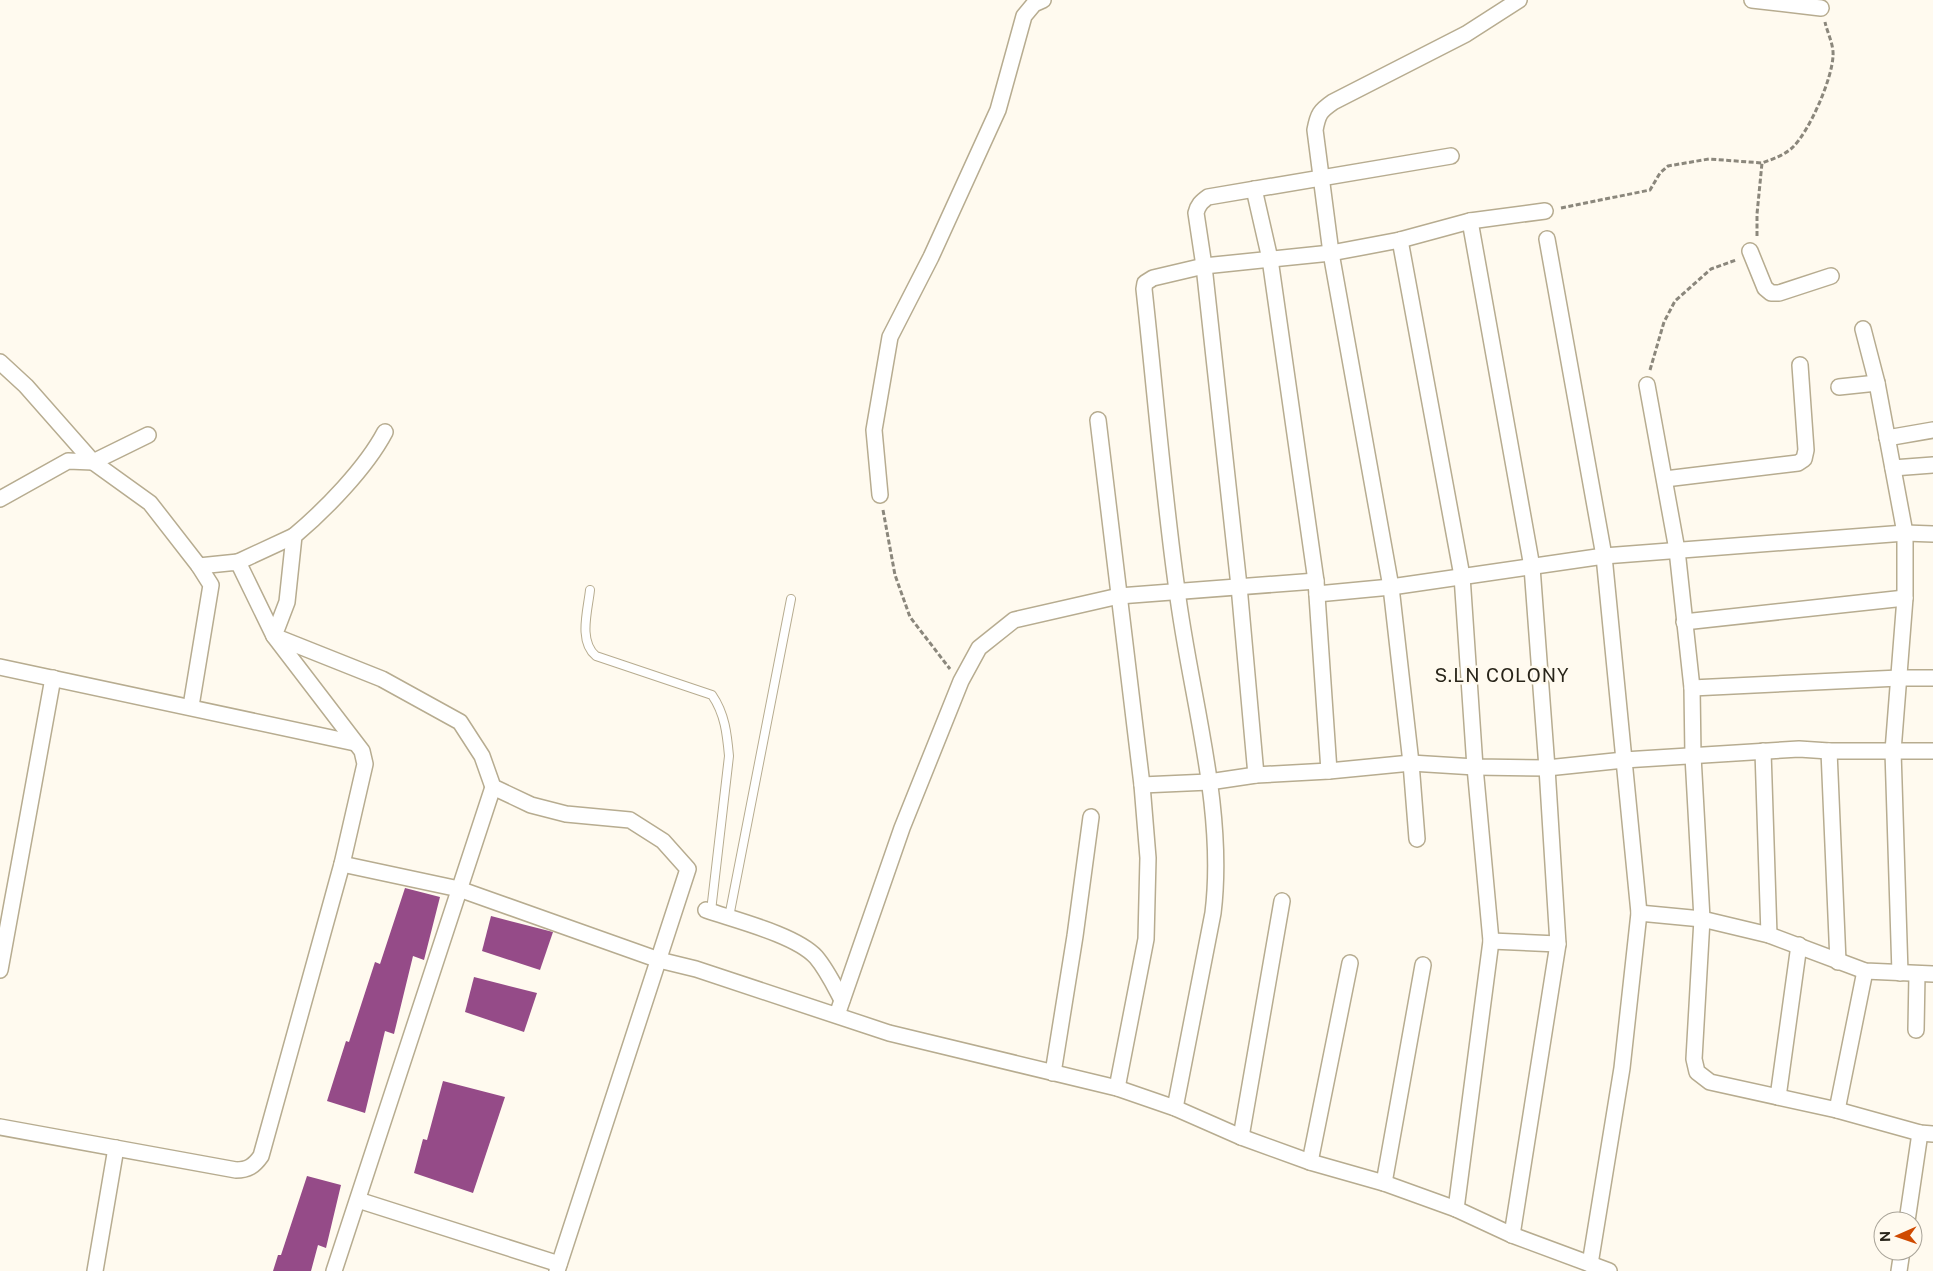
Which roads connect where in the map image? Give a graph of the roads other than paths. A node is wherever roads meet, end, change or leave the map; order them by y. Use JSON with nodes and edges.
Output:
{"nodes":[{"id":1,"x":1043,"y":0,"type":"edge"},
{"id":2,"x":1519,"y":0,"type":"edge"},
{"id":3,"x":1752,"y":0,"type":"edge"},
{"id":4,"x":1821,"y":8,"type":"road end"},
{"id":5,"x":1452,"y":156,"type":"dead end"},
{"id":6,"x":1320,"y":177,"type":"junction"},
{"id":7,"x":1254,"y":189,"type":"junction"},
{"id":8,"x":1545,"y":211,"type":"road end"},
{"id":9,"x":1470,"y":221,"type":"junction"},
{"id":10,"x":1547,"y":239,"type":"dead end"},
{"id":11,"x":1400,"y":240,"type":"junction"},
{"id":12,"x":1750,"y":251,"type":"road end"},
{"id":13,"x":1330,"y":253,"type":"junction"},
{"id":14,"x":1270,"y":259,"type":"junction"},
{"id":15,"x":1204,"y":266,"type":"junction"},
{"id":16,"x":1831,"y":276,"type":"dead end"},
{"id":17,"x":1863,"y":329,"type":"dead end"},
{"id":18,"x":0,"y":362,"type":"edge"},
{"id":19,"x":1800,"y":365,"type":"dead end"},
{"id":20,"x":1877,"y":383,"type":"junction"},
{"id":21,"x":1647,"y":385,"type":"road end"},
{"id":22,"x":1839,"y":387,"type":"dead end"},
{"id":23,"x":1098,"y":420,"type":"dead end"},
{"id":24,"x":1933,"y":430,"type":"edge"},
{"id":25,"x":385,"y":432,"type":"dead end"},
{"id":26,"x":148,"y":435,"type":"dead end"},
{"id":27,"x":1887,"y":438,"type":"junction"},
{"id":28,"x":94,"y":462,"type":"junction"},
{"id":29,"x":1933,"y":465,"type":"edge"},
{"id":30,"x":1892,"y":468,"type":"junction"},
{"id":31,"x":1665,"y":479,"type":"junction"},
{"id":32,"x":880,"y":495,"type":"road end"},
{"id":33,"x":0,"y":499,"type":"edge"},
{"id":34,"x":1905,"y":533,"type":"junction"},
{"id":35,"x":1933,"y":534,"type":"edge"},
{"id":36,"x":294,"y":536,"type":"junction"},
{"id":37,"x":1677,"y":550,"type":"junction"},
{"id":38,"x":1604,"y":556,"type":"junction"},
{"id":39,"x":238,"y":562,"type":"junction"},
{"id":40,"x":199,"y":566,"type":"junction"},
{"id":41,"x":1532,"y":567,"type":"junction"},
{"id":42,"x":1462,"y":576,"type":"junction"},
{"id":43,"x":1239,"y":586,"type":"junction"},
{"id":44,"x":1317,"y":587,"type":"junction"},
{"id":45,"x":1391,"y":587,"type":"junction"},
{"id":46,"x":590,"y":590,"type":"dead end"},
{"id":47,"x":1177,"y":591,"type":"junction"},
{"id":48,"x":1119,"y":596,"type":"junction"},
{"id":49,"x":1905,"y":598,"type":"junction"},
{"id":50,"x":791,"y":599,"type":"dead end"},
{"id":51,"x":1684,"y":622,"type":"junction"},
{"id":52,"x":274,"y":636,"type":"junction"},
{"id":53,"x":0,"y":667,"type":"edge"},
{"id":54,"x":53,"y":678,"type":"junction"},
{"id":55,"x":1899,"y":678,"type":"junction"},
{"id":56,"x":1933,"y":678,"type":"edge"},
{"id":57,"x":1692,"y":688,"type":"junction"},
{"id":58,"x":191,"y":706,"type":"junction"},
{"id":59,"x":355,"y":743,"type":"junction"},
{"id":60,"x":1763,"y":751,"type":"junction"},
{"id":61,"x":1829,"y":751,"type":"junction"},
{"id":62,"x":1893,"y":751,"type":"junction"},
{"id":63,"x":1933,"y":751,"type":"edge"},
{"id":64,"x":1693,"y":756,"type":"junction"},
{"id":65,"x":1624,"y":760,"type":"junction"},
{"id":66,"x":1411,"y":763,"type":"junction"},
{"id":67,"x":1475,"y":767,"type":"junction"},
{"id":68,"x":1547,"y":768,"type":"junction"},
{"id":69,"x":1329,"y":771,"type":"junction"},
{"id":70,"x":1256,"y":775,"type":"junction"},
{"id":71,"x":1209,"y":782,"type":"junction"},
{"id":72,"x":1142,"y":785,"type":"junction"},
{"id":73,"x":493,"y":787,"type":"junction"},
{"id":74,"x":1091,"y":817,"type":"dead end"},
{"id":75,"x":1417,"y":839,"type":"dead end"},
{"id":76,"x":342,"y":864,"type":"junction"},
{"id":77,"x":459,"y":889,"type":"junction"},
{"id":78,"x":1282,"y":901,"type":"dead end"},
{"id":79,"x":708,"y":911,"type":"joint"},
{"id":80,"x":1639,"y":913,"type":"junction"},
{"id":81,"x":729,"y":917,"type":"junction"},
{"id":82,"x":1702,"y":919,"type":"junction"},
{"id":83,"x":1769,"y":935,"type":"junction"},
{"id":84,"x":1490,"y":941,"type":"junction"},
{"id":85,"x":1558,"y":944,"type":"junction"},
{"id":86,"x":1799,"y":945,"type":"junction"},
{"id":87,"x":659,"y":960,"type":"junction"},
{"id":88,"x":1838,"y":962,"type":"junction"},
{"id":89,"x":1350,"y":963,"type":"dead end"},
{"id":90,"x":1423,"y":966,"type":"dead end"},
{"id":91,"x":0,"y":970,"type":"edge"},
{"id":92,"x":1865,"y":971,"type":"junction"},
{"id":93,"x":1900,"y":973,"type":"junction"},
{"id":94,"x":1917,"y":974,"type":"junction"},
{"id":95,"x":1933,"y":974,"type":"edge"},
{"id":96,"x":842,"y":1000,"type":"junction"},
{"id":97,"x":836,"y":1015,"type":"junction"},
{"id":98,"x":1916,"y":1030,"type":"dead end"},
{"id":99,"x":1053,"y":1073,"type":"junction"},
{"id":100,"x":1117,"y":1088,"type":"junction"},
{"id":101,"x":1778,"y":1097,"type":"junction"},
{"id":102,"x":1175,"y":1108,"type":"junction"},
{"id":103,"x":1837,"y":1110,"type":"junction"},
{"id":104,"x":0,"y":1127,"type":"edge"},
{"id":105,"x":1927,"y":1134,"type":"edge"},
{"id":106,"x":1241,"y":1137,"type":"junction"},
{"id":107,"x":116,"y":1148,"type":"junction"},
{"id":108,"x":1310,"y":1162,"type":"junction"},
{"id":109,"x":1384,"y":1183,"type":"junction"},
{"id":110,"x":358,"y":1200,"type":"junction"},
{"id":111,"x":1456,"y":1209,"type":"junction"},
{"id":112,"x":1909,"y":1211,"type":"edge"},
{"id":113,"x":1512,"y":1235,"type":"junction"},
{"id":114,"x":1590,"y":1264,"type":"junction"},
{"id":115,"x":558,"y":1268,"type":"edge"},
{"id":116,"x":95,"y":1271,"type":"edge"},
{"id":117,"x":334,"y":1271,"type":"edge"},
{"id":118,"x":1609,"y":1271,"type":"edge"}],
"edges":[{"from":1,"to":32,"type":"street"},
{"from":2,"to":6,"type":"street"},
{"from":3,"to":4,"type":"street"},
{"from":5,"to":6,"type":"street"},
{"from":6,"to":7,"type":"street"},
{"from":6,"to":13,"type":"street"},
{"from":7,"to":14,"type":"street"},
{"from":7,"to":15,"type":"street"},
{"from":8,"to":9,"type":"street"},
{"from":9,"to":11,"type":"street"},
{"from":9,"to":41,"type":"street"},
{"from":10,"to":38,"type":"street"},
{"from":11,"to":13,"type":"street"},
{"from":11,"to":42,"type":"street"},
{"from":12,"to":16,"type":"street"},
{"from":13,"to":14,"type":"street"},
{"from":13,"to":45,"type":"street"},
{"from":14,"to":15,"type":"street"},
{"from":14,"to":44,"type":"street"},
{"from":15,"to":43,"type":"street"},
{"from":15,"to":47,"type":"street"},
{"from":17,"to":20,"type":"street"},
{"from":18,"to":28,"type":"street"},
{"from":19,"to":31,"type":"street"},
{"from":20,"to":22,"type":"street"},
{"from":20,"to":27,"type":"street"},
{"from":21,"to":31,"type":"street"},
{"from":23,"to":48,"type":"street"},
{"from":24,"to":27,"type":"street"},
{"from":25,"to":36,"type":"street"},
{"from":26,"to":28,"type":"street"},
{"from":27,"to":30,"type":"street"},
{"from":28,"to":33,"type":"street"},
{"from":28,"to":40,"type":"street"},
{"from":29,"to":30,"type":"street"},
{"from":30,"to":34,"type":"street"},
{"from":31,"to":37,"type":"street"},
{"from":34,"to":35,"type":"street"},
{"from":34,"to":37,"type":"street"},
{"from":34,"to":49,"type":"street"},
{"from":36,"to":39,"type":"street"},
{"from":36,"to":52,"type":"street"},
{"from":37,"to":38,"type":"street"},
{"from":37,"to":51,"type":"street"},
{"from":38,"to":41,"type":"street"},
{"from":38,"to":65,"type":"street"},
{"from":39,"to":40,"type":"street"},
{"from":39,"to":52,"type":"street"},
{"from":40,"to":58,"type":"street"},
{"from":41,"to":42,"type":"street"},
{"from":41,"to":68,"type":"street"},
{"from":42,"to":45,"type":"street"},
{"from":42,"to":67,"type":"street"},
{"from":43,"to":44,"type":"street"},
{"from":43,"to":47,"type":"street"},
{"from":43,"to":70,"type":"street"},
{"from":44,"to":45,"type":"street"},
{"from":44,"to":69,"type":"street"},
{"from":45,"to":66,"type":"street"},
{"from":46,"to":79,"type":"lane"},
{"from":47,"to":48,"type":"street"},
{"from":47,"to":71,"type":"street"},
{"from":48,"to":72,"type":"street"},
{"from":48,"to":96,"type":"street"},
{"from":49,"to":51,"type":"street"},
{"from":49,"to":55,"type":"street"},
{"from":50,"to":81,"type":"lane"},
{"from":51,"to":57,"type":"street"},
{"from":52,"to":59,"type":"street"},
{"from":52,"to":73,"type":"street"},
{"from":53,"to":54,"type":"street"},
{"from":54,"to":58,"type":"street"},
{"from":54,"to":91,"type":"street"},
{"from":55,"to":56,"type":"street"},
{"from":55,"to":57,"type":"street"},
{"from":55,"to":62,"type":"street"},
{"from":57,"to":64,"type":"street"},
{"from":58,"to":59,"type":"street"},
{"from":59,"to":76,"type":"street"},
{"from":60,"to":61,"type":"street"},
{"from":60,"to":64,"type":"street"},
{"from":60,"to":83,"type":"street"},
{"from":61,"to":62,"type":"street"},
{"from":61,"to":88,"type":"street"},
{"from":62,"to":63,"type":"street"},
{"from":62,"to":93,"type":"street"},
{"from":64,"to":65,"type":"street"},
{"from":64,"to":82,"type":"street"},
{"from":65,"to":68,"type":"street"},
{"from":65,"to":80,"type":"street"},
{"from":66,"to":67,"type":"street"},
{"from":66,"to":69,"type":"street"},
{"from":66,"to":75,"type":"street"},
{"from":67,"to":68,"type":"street"},
{"from":67,"to":84,"type":"street"},
{"from":68,"to":85,"type":"street"},
{"from":69,"to":70,"type":"street"},
{"from":70,"to":71,"type":"street"},
{"from":71,"to":72,"type":"street"},
{"from":71,"to":102,"type":"street"},
{"from":72,"to":100,"type":"street"},
{"from":73,"to":77,"type":"street"},
{"from":73,"to":87,"type":"street"},
{"from":74,"to":99,"type":"street"},
{"from":76,"to":77,"type":"street"},
{"from":76,"to":107,"type":"street"},
{"from":77,"to":87,"type":"street"},
{"from":77,"to":110,"type":"street"},
{"from":78,"to":106,"type":"street"},
{"from":79,"to":81,"type":"street"},
{"from":80,"to":82,"type":"street"},
{"from":80,"to":114,"type":"street"},
{"from":81,"to":96,"type":"street"},
{"from":82,"to":83,"type":"street"},
{"from":82,"to":101,"type":"street"},
{"from":83,"to":86,"type":"street"},
{"from":84,"to":85,"type":"street"},
{"from":84,"to":111,"type":"street"},
{"from":85,"to":113,"type":"street"},
{"from":86,"to":88,"type":"street"},
{"from":86,"to":101,"type":"street"},
{"from":87,"to":97,"type":"street"},
{"from":87,"to":115,"type":"street"},
{"from":88,"to":92,"type":"street"},
{"from":89,"to":108,"type":"street"},
{"from":90,"to":109,"type":"street"},
{"from":92,"to":93,"type":"street"},
{"from":92,"to":103,"type":"street"},
{"from":93,"to":94,"type":"street"},
{"from":94,"to":95,"type":"street"},
{"from":94,"to":98,"type":"street"},
{"from":96,"to":97,"type":"street"},
{"from":97,"to":99,"type":"street"},
{"from":99,"to":100,"type":"street"},
{"from":100,"to":102,"type":"street"},
{"from":101,"to":103,"type":"street"},
{"from":102,"to":106,"type":"street"},
{"from":103,"to":105,"type":"street"},
{"from":104,"to":107,"type":"street"},
{"from":105,"to":112,"type":"street"},
{"from":106,"to":108,"type":"street"},
{"from":107,"to":116,"type":"street"},
{"from":108,"to":109,"type":"street"},
{"from":109,"to":111,"type":"street"},
{"from":110,"to":115,"type":"street"},
{"from":110,"to":117,"type":"street"},
{"from":111,"to":113,"type":"street"},
{"from":113,"to":114,"type":"street"},
{"from":114,"to":118,"type":"street"}]}
